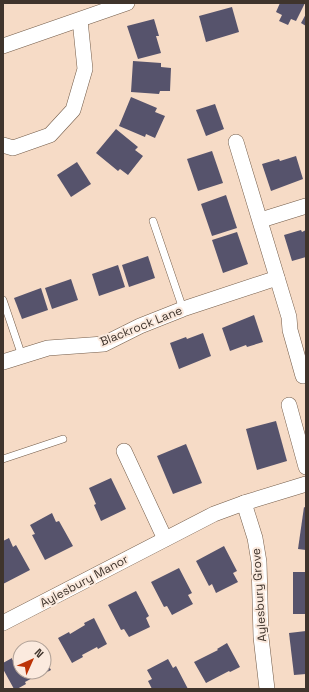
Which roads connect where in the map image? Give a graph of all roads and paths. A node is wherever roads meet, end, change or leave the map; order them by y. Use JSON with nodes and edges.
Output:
{"nodes":[{"id":1,"x":127,"y":3,"type":"edge"},
{"id":2,"x":80,"y":20,"type":"junction"},
{"id":3,"x":3,"y":46,"type":"edge"},
{"id":4,"x":236,"y":142,"type":"dead end"},
{"id":5,"x":3,"y":145,"type":"edge"},
{"id":6,"x":306,"y":206,"type":"edge"},
{"id":7,"x":153,"y":220,"type":"dead end"},
{"id":8,"x":261,"y":220,"type":"junction"},
{"id":9,"x":277,"y":278,"type":"junction"},
{"id":10,"x":3,"y":300,"type":"edge"},
{"id":11,"x":182,"y":309,"type":"junction"},
{"id":12,"x":22,"y":356,"type":"junction"},
{"id":13,"x":3,"y":362,"type":"edge"},
{"id":14,"x":306,"y":375,"type":"edge"},
{"id":15,"x":289,"y":405,"type":"dead end"},
{"id":16,"x":63,"y":439,"type":"dead end"},
{"id":17,"x":124,"y":451,"type":"dead end"},
{"id":18,"x":3,"y":459,"type":"edge"},
{"id":19,"x":306,"y":467,"type":"edge"},
{"id":20,"x":306,"y":484,"type":"edge"},
{"id":21,"x":244,"y":503,"type":"junction"},
{"id":22,"x":165,"y":539,"type":"junction"},
{"id":23,"x":3,"y":623,"type":"edge"},
{"id":24,"x":267,"y":689,"type":"edge"}],
"edges":[{"from":1,"to":2,"type":"street"},
{"from":2,"to":3,"type":"street"},
{"from":2,"to":5,"type":"street"},
{"from":4,"to":8,"type":"street"},
{"from":6,"to":8,"type":"street"},
{"from":7,"to":11,"type":"lane"},
{"from":8,"to":9,"type":"street"},
{"from":9,"to":11,"type":"street","name":"Blackrock Lane"},
{"from":9,"to":14,"type":"street"},
{"from":10,"to":12,"type":"lane"},
{"from":11,"to":12,"type":"street","name":"Blackrock Lane"},
{"from":12,"to":13,"type":"street","name":"Blackrock Lane"},
{"from":15,"to":19,"type":"street"},
{"from":16,"to":18,"type":"lane"},
{"from":17,"to":22,"type":"street"},
{"from":20,"to":21,"type":"street","name":"Aylesbury Manor"},
{"from":21,"to":22,"type":"street","name":"Aylesbury Manor"},
{"from":21,"to":24,"type":"street","name":"Aylesbury Grove"},
{"from":22,"to":23,"type":"street","name":"Aylesbury Manor"}]}
